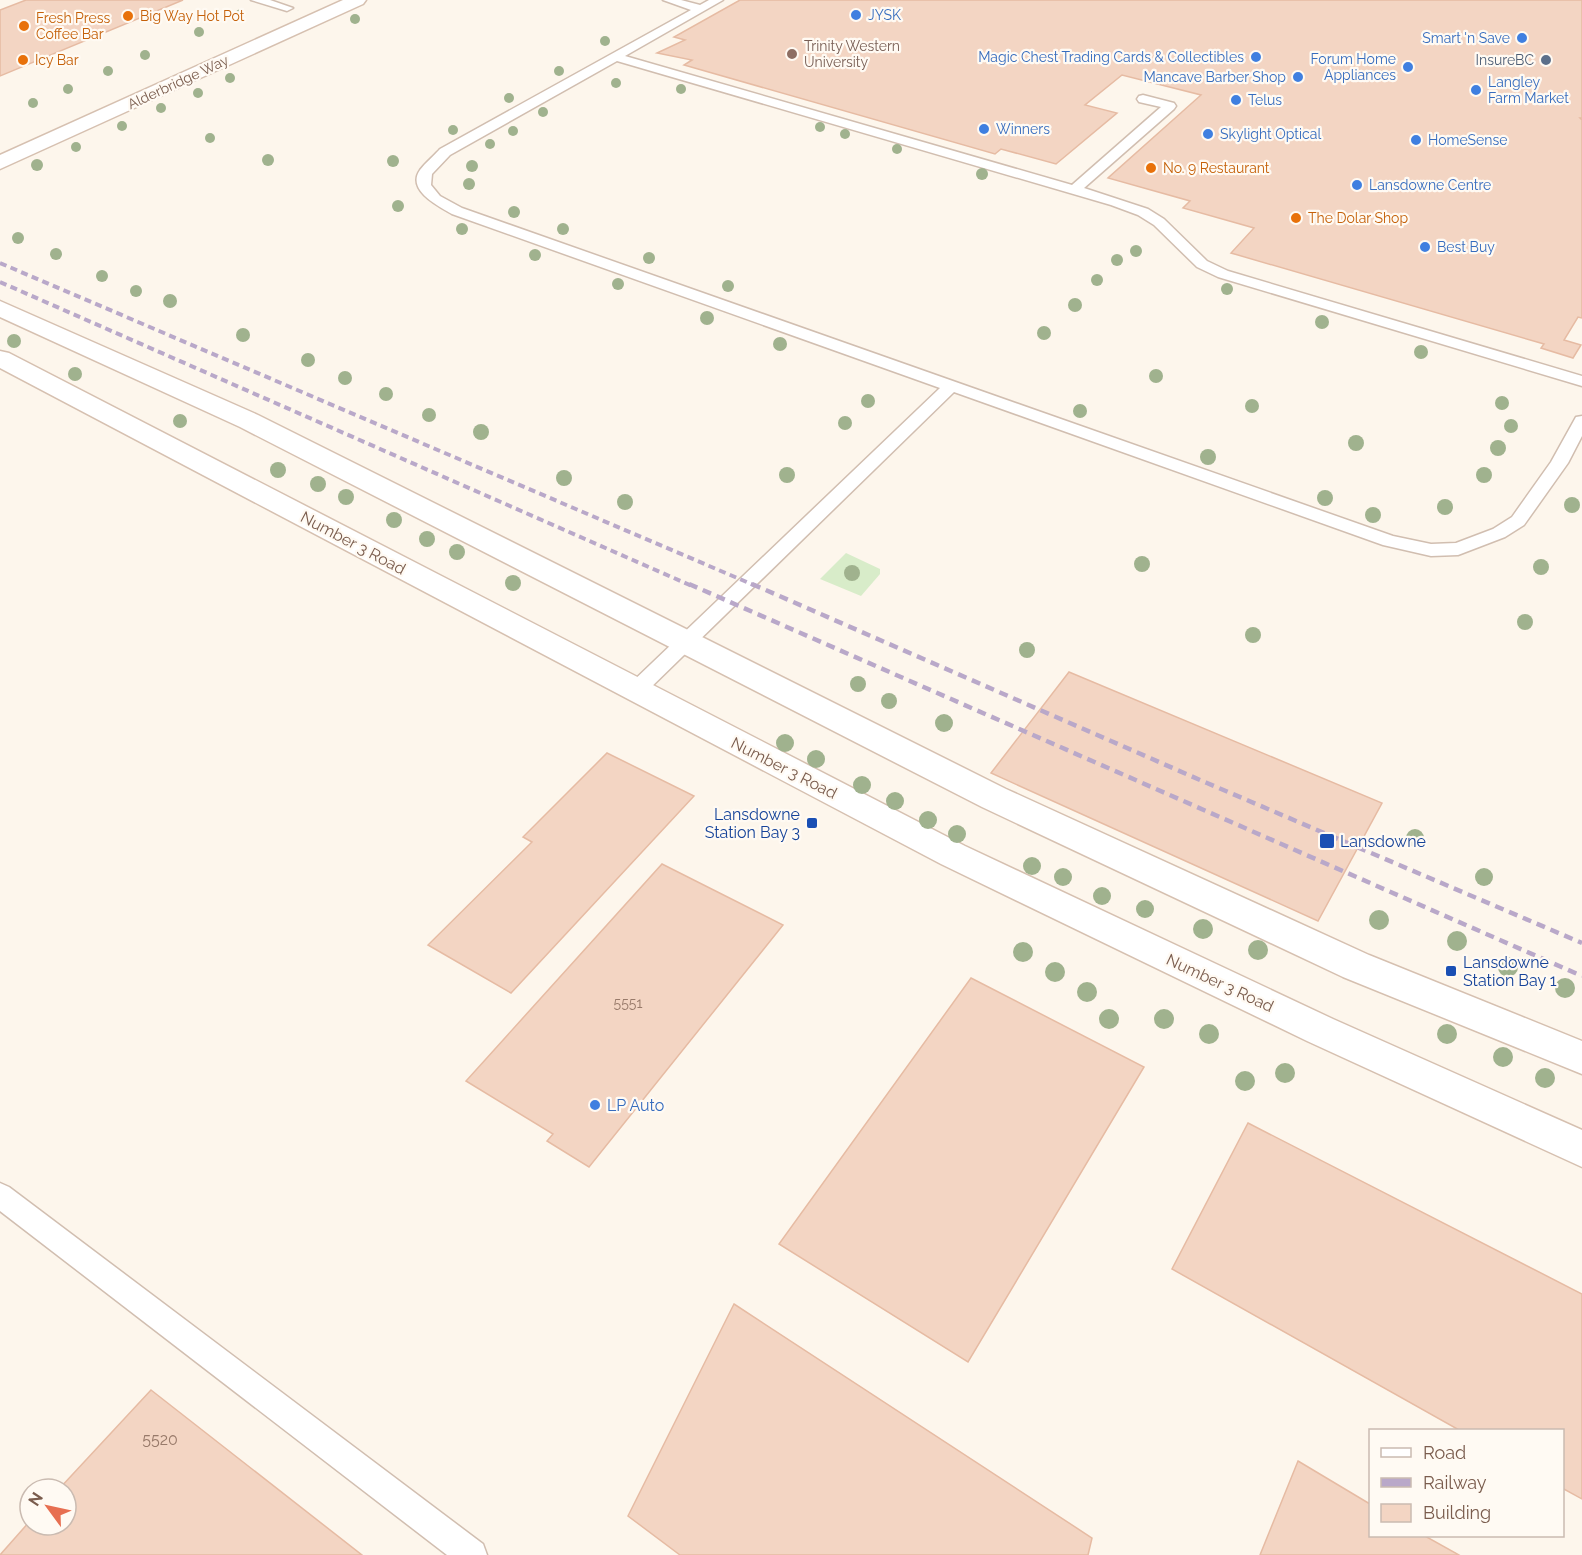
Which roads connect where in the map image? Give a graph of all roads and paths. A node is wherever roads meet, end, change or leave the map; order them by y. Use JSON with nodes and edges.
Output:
{"nodes":[{"id":1,"x":257,"y":0,"type":"edge"},
{"id":2,"x":305,"y":0,"type":"edge"},
{"id":3,"x":357,"y":0,"type":"edge"},
{"id":4,"x":669,"y":0,"type":"edge"},
{"id":5,"x":717,"y":0,"type":"edge"},
{"id":6,"x":287,"y":8,"type":"junction"},
{"id":7,"x":701,"y":9,"type":"junction"},
{"id":8,"x":266,"y":18,"type":"dead end"},
{"id":9,"x":616,"y":57,"type":"junction"},
{"id":10,"x":1143,"y":99,"type":"dead end"},
{"id":11,"x":0,"y":164,"type":"edge"},
{"id":12,"x":1074,"y":190,"type":"junction"},
{"id":13,"x":0,"y":308,"type":"edge"},
{"id":14,"x":0,"y":358,"type":"edge"},
{"id":15,"x":1582,"y":381,"type":"edge"},
{"id":16,"x":951,"y":386,"type":"junction"},
{"id":17,"x":1582,"y":421,"type":"edge"},
{"id":18,"x":686,"y":641,"type":"junction"},
{"id":19,"x":636,"y":690,"type":"junction"},
{"id":20,"x":1582,"y":1058,"type":"edge"},
{"id":21,"x":1582,"y":1149,"type":"edge"},
{"id":22,"x":0,"y":1195,"type":"edge"},
{"id":23,"x":472,"y":1555,"type":"edge"}],
"edges":[{"from":1,"to":6,"type":"lane"},
{"from":2,"to":6,"type":"main road"},
{"from":3,"to":11,"type":"main road","name":"Alderbridge Way"},
{"from":4,"to":7,"type":"lane"},
{"from":5,"to":7,"type":"lane"},
{"from":6,"to":8,"type":"main road"},
{"from":7,"to":9,"type":"lane"},
{"from":9,"to":12,"type":"lane"},
{"from":9,"to":16,"type":"lane"},
{"from":10,"to":12,"type":"lane"},
{"from":12,"to":15,"type":"lane"},
{"from":13,"to":18,"type":"main road"},
{"from":14,"to":19,"type":"main road","name":"Number 3 Road"},
{"from":16,"to":17,"type":"lane"},
{"from":16,"to":18,"type":"lane"},
{"from":18,"to":19,"type":"lane"},
{"from":18,"to":20,"type":"main road"},
{"from":19,"to":21,"type":"main road","name":"Number 3 Road"},
{"from":22,"to":23,"type":"lane"}]}
